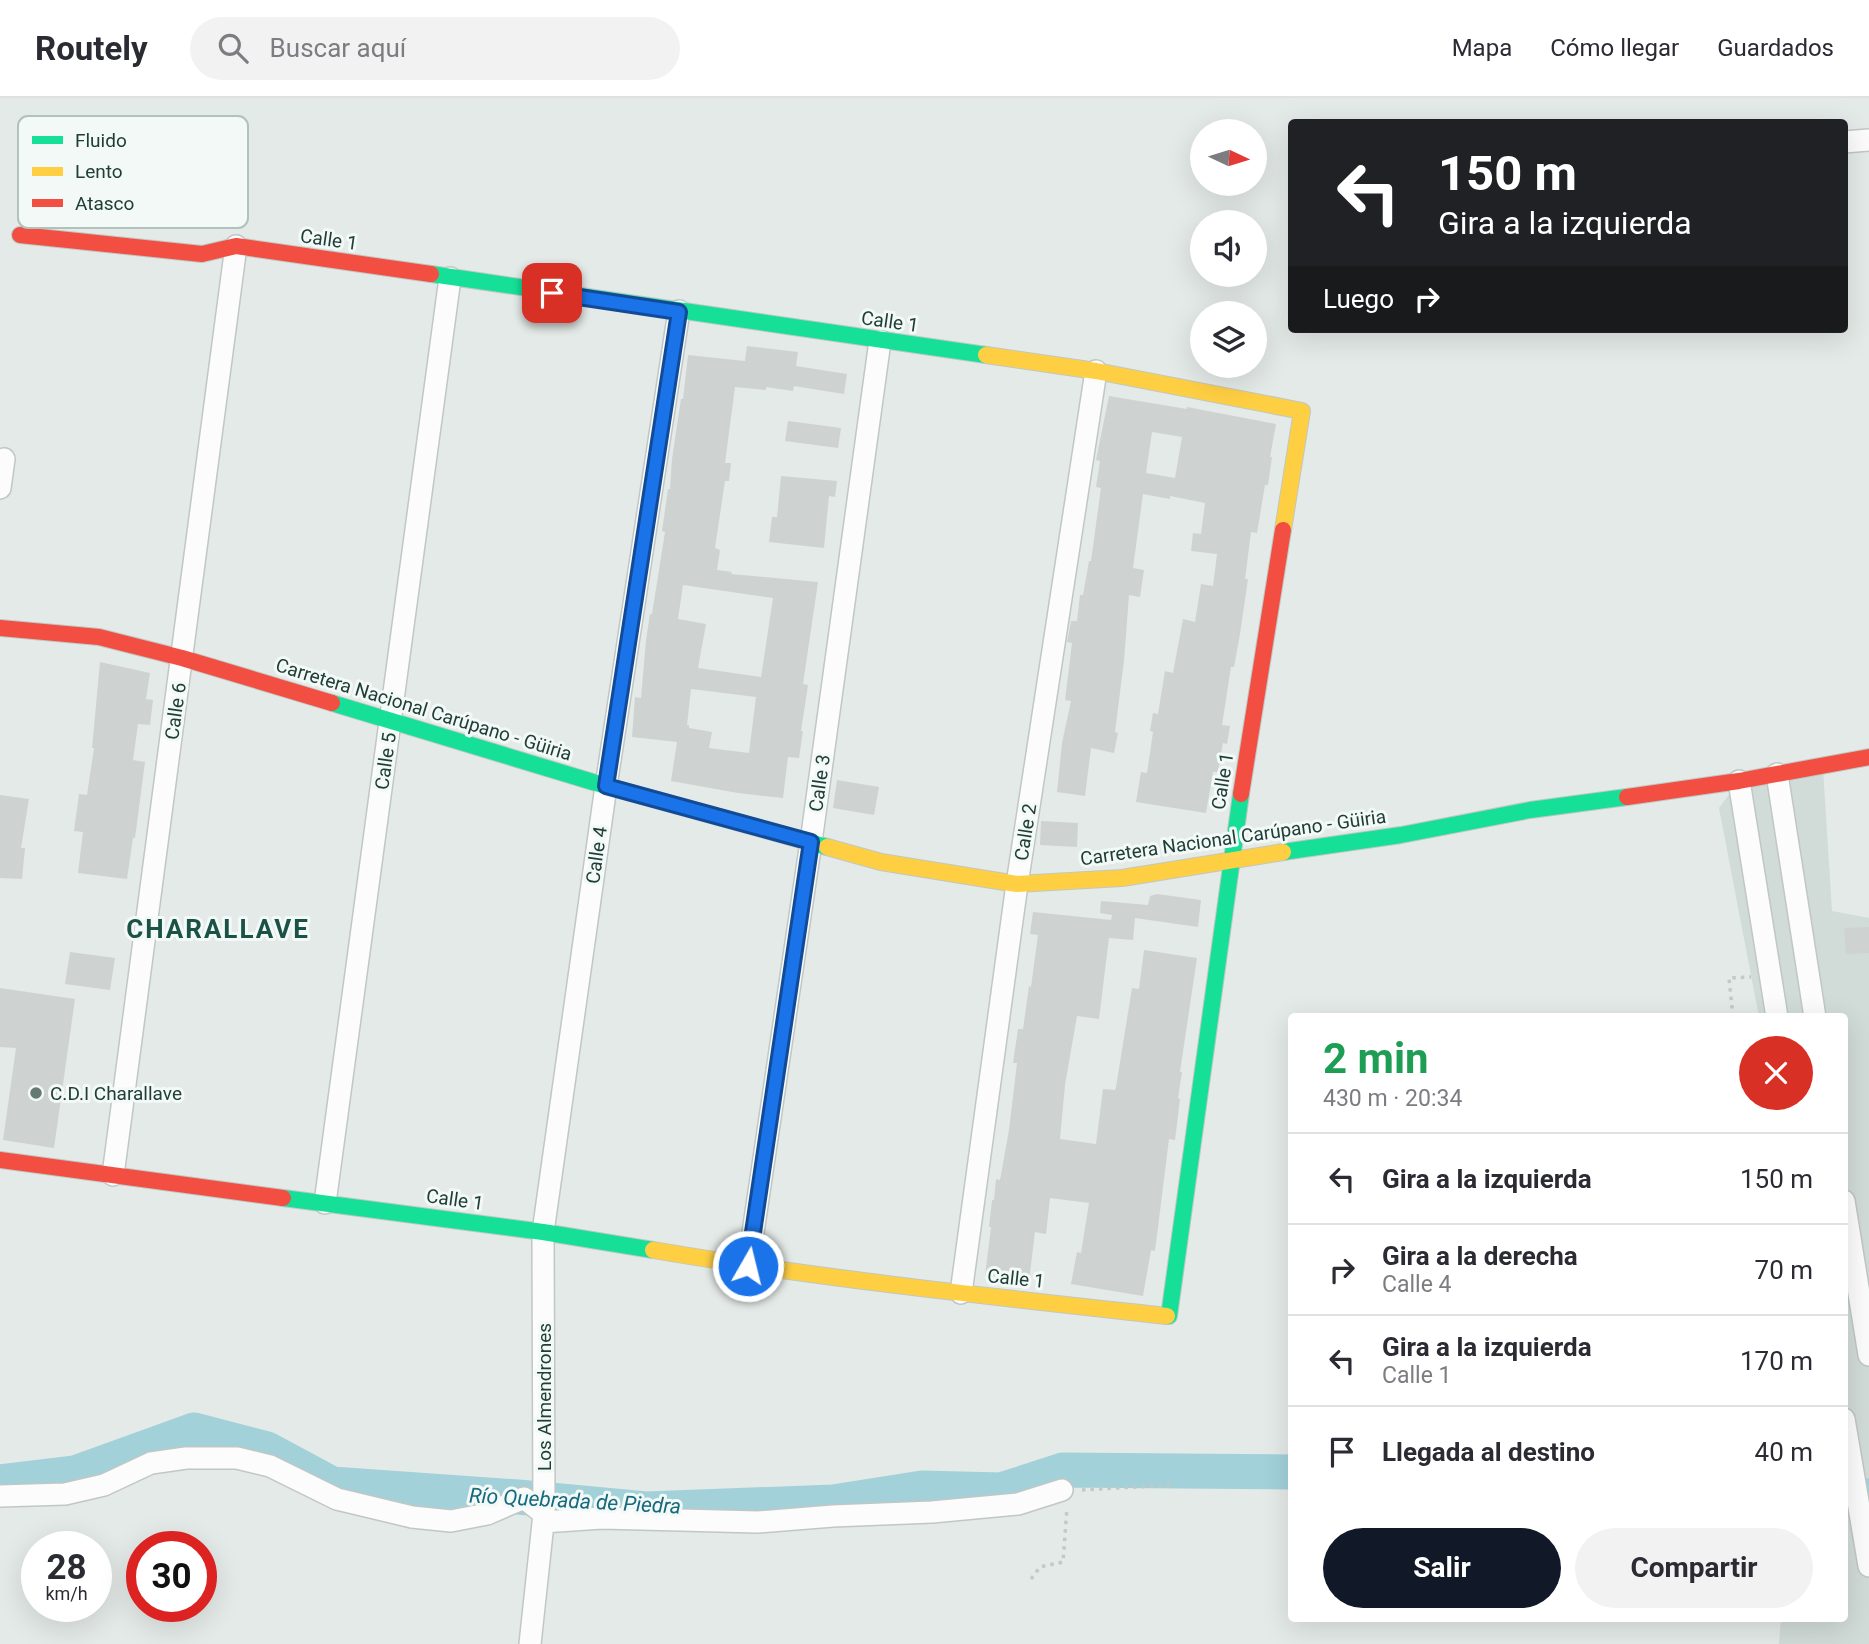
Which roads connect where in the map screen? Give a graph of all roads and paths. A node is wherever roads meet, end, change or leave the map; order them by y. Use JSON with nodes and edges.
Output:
{"nodes":[{"id":1,"x":1869,"y":140,"type":"edge"},
{"id":2,"x":1848,"y":142,"type":"edge"},
{"id":3,"x":20,"y":235,"type":"dead end"},
{"id":4,"x":236,"y":246,"type":"junction"},
{"id":5,"x":450,"y":278,"type":"junction"},
{"id":6,"x":679,"y":312,"type":"junction"},
{"id":7,"x":880,"y":341,"type":"junction"},
{"id":8,"x":1096,"y":372,"type":"junction"},
{"id":9,"x":4,"y":459,"type":"dead end"},
{"id":10,"x":0,"y":488,"type":"edge"},
{"id":11,"x":0,"y":628,"type":"edge"},
{"id":12,"x":182,"y":658,"type":"junction"},
{"id":13,"x":390,"y":721,"type":"junction"},
{"id":14,"x":1869,"y":757,"type":"edge"},
{"id":15,"x":1777,"y":774,"type":"junction"},
{"id":16,"x":1739,"y":781,"type":"junction"},
{"id":17,"x":606,"y":786,"type":"junction"},
{"id":18,"x":811,"y":842,"type":"junction"},
{"id":19,"x":1231,"y":860,"type":"junction"},
{"id":20,"x":1017,"y":884,"type":"junction"},
{"id":21,"x":1771,"y":976,"type":"junction"},
{"id":22,"x":1732,"y":1013,"type":"edge"},
{"id":23,"x":1776,"y":1013,"type":"edge"},
{"id":24,"x":1814,"y":1013,"type":"edge"},
{"id":25,"x":0,"y":1160,"type":"edge"},
{"id":26,"x":113,"y":1175,"type":"junction"},
{"id":27,"x":325,"y":1203,"type":"junction"},
{"id":28,"x":1848,"y":1225,"type":"edge"},
{"id":29,"x":543,"y":1232,"type":"junction"},
{"id":30,"x":748,"y":1266,"type":"junction"},
{"id":31,"x":961,"y":1293,"type":"junction"},
{"id":32,"x":1869,"y":1355,"type":"edge"},
{"id":33,"x":1848,"y":1443,"type":"edge"},
{"id":34,"x":1171,"y":1485,"type":"dead end"},
{"id":35,"x":1062,"y":1490,"type":"junction"},
{"id":36,"x":0,"y":1496,"type":"edge"},
{"id":37,"x":544,"y":1518,"type":"junction"},
{"id":38,"x":1869,"y":1566,"type":"edge"},
{"id":39,"x":1031,"y":1579,"type":"dead end"},
{"id":40,"x":530,"y":1644,"type":"edge"}],
"edges":[{"from":1,"to":2,"type":"street"},
{"from":3,"to":4,"type":"main road","name":"Calle 1"},
{"from":4,"to":5,"type":"main road","name":"Calle 1"},
{"from":4,"to":12,"type":"street","name":"Calle 6"},
{"from":5,"to":6,"type":"main road","name":"Calle 1"},
{"from":5,"to":13,"type":"street","name":"Calle 5"},
{"from":6,"to":7,"type":"main road","name":"Calle 1"},
{"from":6,"to":17,"type":"street","name":"Calle 4"},
{"from":7,"to":8,"type":"main road","name":"Calle 1"},
{"from":7,"to":18,"type":"street","name":"Calle 3"},
{"from":8,"to":19,"type":"main road","name":"Calle 1"},
{"from":8,"to":20,"type":"street","name":"Calle 2"},
{"from":9,"to":10,"type":"street"},
{"from":11,"to":12,"type":"main road","name":"Carretera Nacional Carúpano - Güiria"},
{"from":12,"to":13,"type":"main road","name":"Carretera Nacional Carúpano - Güiria"},
{"from":12,"to":26,"type":"street","name":"Calle 6"},
{"from":13,"to":17,"type":"main road","name":"Carretera Nacional Carúpano - Güiria"},
{"from":13,"to":27,"type":"street","name":"Calle 5"},
{"from":14,"to":15,"type":"main road","name":"Carretera Nacional Carúpano - Güiria"},
{"from":15,"to":16,"type":"main road","name":"Carretera Nacional Carúpano - Güiria"},
{"from":15,"to":24,"type":"street"},
{"from":16,"to":19,"type":"main road","name":"Carretera Nacional Carúpano - Güiria"},
{"from":16,"to":21,"type":"street"},
{"from":17,"to":18,"type":"main road","name":"Carretera Nacional Carúpano - Güiria"},
{"from":17,"to":29,"type":"street","name":"Calle 4"},
{"from":18,"to":20,"type":"main road","name":"Carretera Nacional Carúpano - Güiria"},
{"from":18,"to":30,"type":"street","name":"Calle 3"},
{"from":19,"to":20,"type":"main road","name":"Carretera Nacional Carúpano - Güiria"},
{"from":19,"to":31,"type":"main road","name":"Calle 1"},
{"from":20,"to":31,"type":"street","name":"Calle 2"},
{"from":21,"to":22,"type":"path"},
{"from":21,"to":23,"type":"street"},
{"from":25,"to":26,"type":"main road","name":"Calle 1"},
{"from":26,"to":27,"type":"main road","name":"Calle 1"},
{"from":27,"to":29,"type":"main road","name":"Calle 1"},
{"from":28,"to":32,"type":"street"},
{"from":29,"to":30,"type":"main road","name":"Calle 1"},
{"from":29,"to":37,"type":"street","name":"Los Almendrones"},
{"from":30,"to":31,"type":"main road","name":"Calle 1"},
{"from":33,"to":38,"type":"street"},
{"from":34,"to":35,"type":"path"},
{"from":35,"to":37,"type":"street"},
{"from":35,"to":39,"type":"path"},
{"from":36,"to":37,"type":"street"},
{"from":37,"to":40,"type":"street","name":"Los Almendrones"}]}
